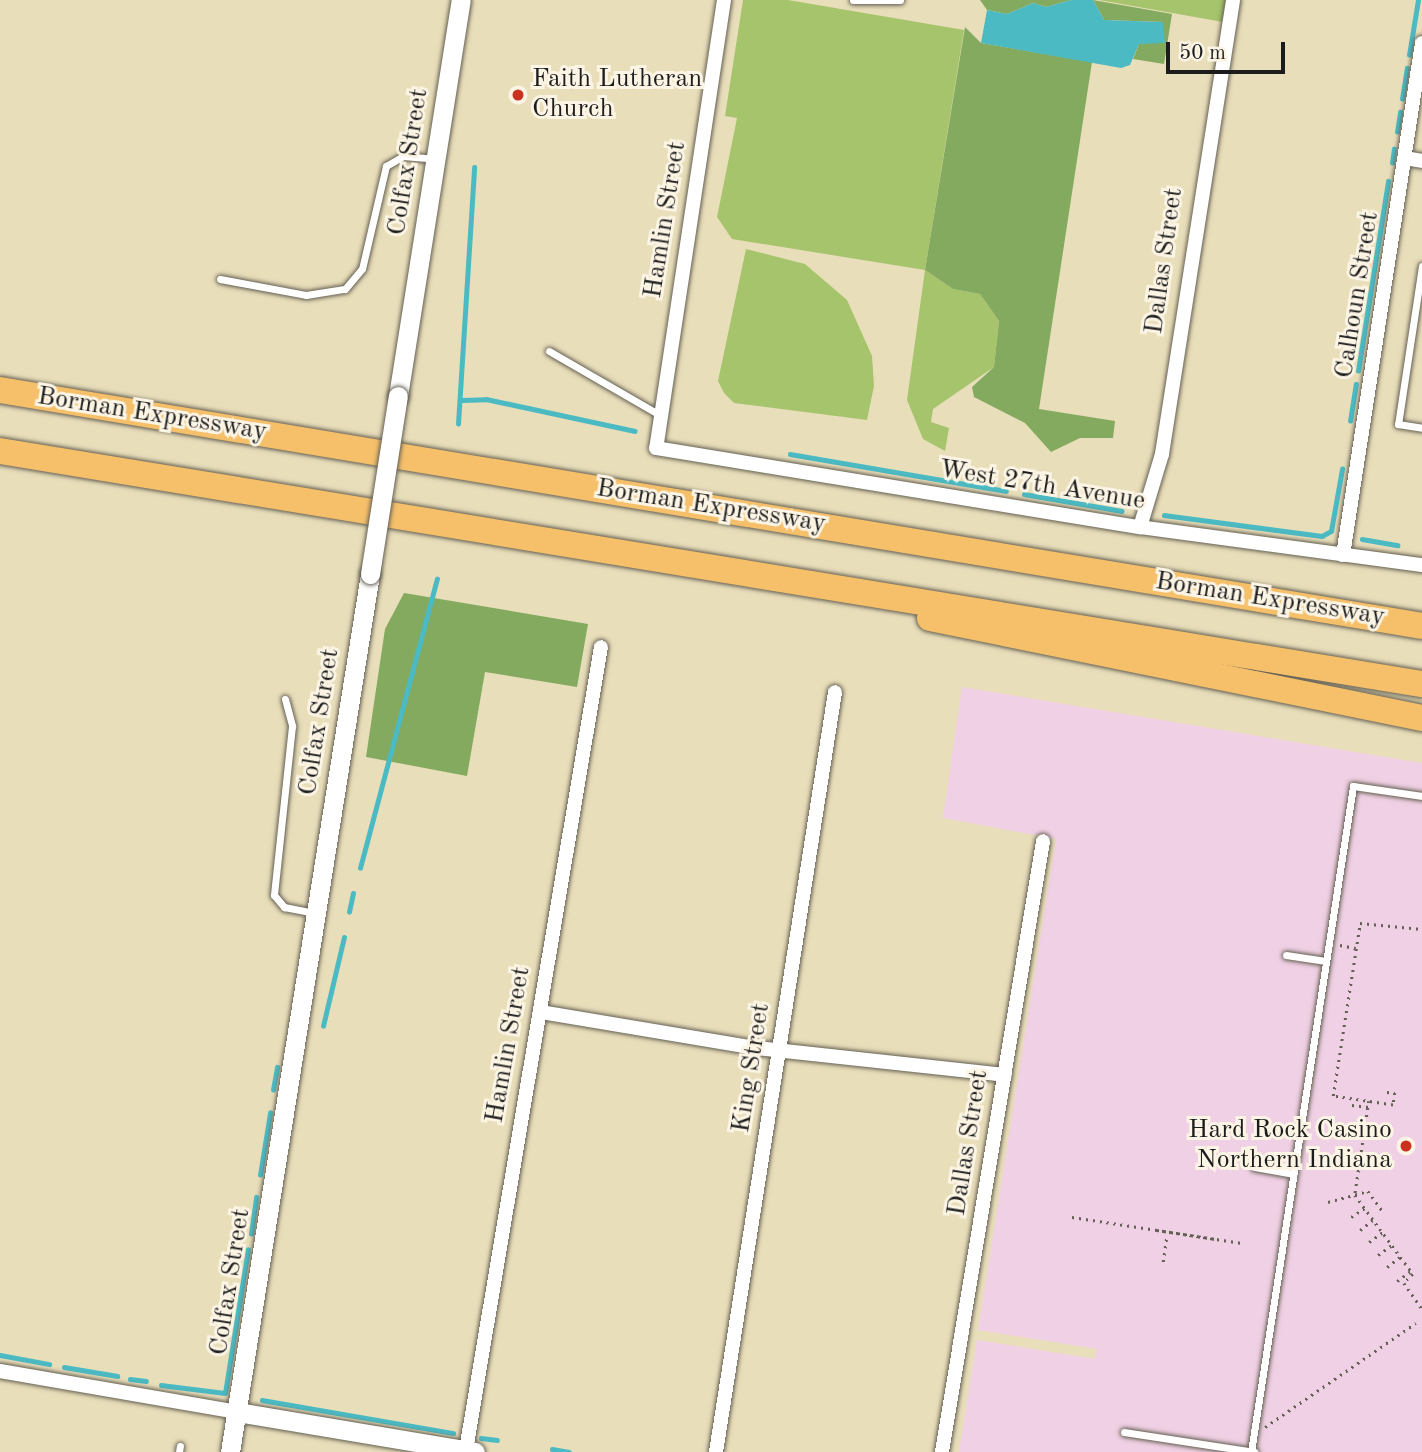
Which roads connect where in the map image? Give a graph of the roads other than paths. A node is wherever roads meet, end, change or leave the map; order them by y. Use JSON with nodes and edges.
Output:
{"nodes":[{"id":1,"x":461,"y":0,"type":"edge"},
{"id":2,"x":724,"y":0,"type":"edge"},
{"id":3,"x":853,"y":0,"type":"edge"},
{"id":4,"x":900,"y":0,"type":"edge"},
{"id":5,"x":1233,"y":0,"type":"edge"},
{"id":6,"x":1422,"y":43,"type":"edge"},
{"id":7,"x":1405,"y":158,"type":"junction"},
{"id":8,"x":436,"y":159,"type":"junction"},
{"id":9,"x":1422,"y":161,"type":"edge"},
{"id":10,"x":1422,"y":266,"type":"edge"},
{"id":11,"x":220,"y":279,"type":"dead end"},
{"id":12,"x":549,"y":351,"type":"dead end"},
{"id":13,"x":0,"y":390,"type":"edge"},
{"id":14,"x":661,"y":415,"type":"junction"},
{"id":15,"x":1422,"y":428,"type":"edge"},
{"id":16,"x":656,"y":448,"type":"joint"},
{"id":17,"x":0,"y":451,"type":"edge"},
{"id":18,"x":1140,"y":527,"type":"junction"},
{"id":19,"x":1343,"y":555,"type":"junction"},
{"id":20,"x":1422,"y":565,"type":"edge"},
{"id":21,"x":831,"y":588,"type":"junction"},
{"id":22,"x":1416,"y":623,"type":"edge"},
{"id":23,"x":601,"y":647,"type":"dead end"},
{"id":24,"x":1422,"y":684,"type":"edge"},
{"id":25,"x":835,"y":692,"type":"dead end"},
{"id":26,"x":285,"y":699,"type":"dead end"},
{"id":27,"x":1422,"y":719,"type":"edge"},
{"id":28,"x":1422,"y":796,"type":"edge"},
{"id":29,"x":1043,"y":841,"type":"dead end"},
{"id":30,"x":316,"y":913,"type":"junction"},
{"id":31,"x":1286,"y":956,"type":"dead end"},
{"id":32,"x":1326,"y":961,"type":"junction"},
{"id":33,"x":541,"y":1012,"type":"junction"},
{"id":34,"x":780,"y":1050,"type":"junction"},
{"id":35,"x":1005,"y":1075,"type":"junction"},
{"id":36,"x":1254,"y":1167,"type":"dead end"},
{"id":37,"x":1293,"y":1174,"type":"junction"},
{"id":38,"x":0,"y":1371,"type":"edge"},
{"id":39,"x":237,"y":1412,"type":"junction"},
{"id":40,"x":1124,"y":1432,"type":"dead end"},
{"id":41,"x":470,"y":1451,"type":"edge"},
{"id":42,"x":230,"y":1452,"type":"edge"},
{"id":43,"x":716,"y":1452,"type":"edge"},
{"id":44,"x":942,"y":1452,"type":"edge"},
{"id":45,"x":1252,"y":1452,"type":"edge"}],
"edges":[{"from":1,"to":8,"type":"street","name":"Colfax Street"},
{"from":2,"to":14,"type":"street","name":"Hamlin Street"},
{"from":3,"to":4,"type":"lane"},
{"from":5,"to":18,"type":"street","name":"Dallas Street"},
{"from":6,"to":7,"type":"street","name":"Calhoun Street"},
{"from":7,"to":9,"type":"street"},
{"from":7,"to":19,"type":"street","name":"Calhoun Street"},
{"from":8,"to":11,"type":"lane"},
{"from":8,"to":30,"type":"street","name":"Colfax Street","bridge":true},
{"from":10,"to":15,"type":"lane"},
{"from":12,"to":14,"type":"lane"},
{"from":13,"to":22,"type":"highway","name":"Borman Expressway"},
{"from":14,"to":16,"type":"street","name":"Hamlin Street"},
{"from":16,"to":18,"type":"street","name":"West 27th Avenue"},
{"from":17,"to":21,"type":"highway"},
{"from":18,"to":19,"type":"street","name":"West 27th Avenue"},
{"from":19,"to":20,"type":"street","name":"West 27th Avenue"},
{"from":21,"to":24,"type":"highway"},
{"from":21,"to":27,"type":"highway"},
{"from":23,"to":33,"type":"street","name":"Hamlin Street"},
{"from":25,"to":34,"type":"street","name":"King Street"},
{"from":26,"to":30,"type":"lane"},
{"from":28,"to":32,"type":"lane"},
{"from":29,"to":35,"type":"street","name":"Dallas Street"},
{"from":30,"to":39,"type":"street","name":"Colfax Street"},
{"from":31,"to":32,"type":"lane"},
{"from":32,"to":37,"type":"lane"},
{"from":33,"to":34,"type":"street"},
{"from":33,"to":41,"type":"street","name":"Hamlin Street"},
{"from":34,"to":35,"type":"street"},
{"from":34,"to":43,"type":"street","name":"King Street"},
{"from":35,"to":44,"type":"street","name":"Dallas Street"},
{"from":36,"to":37,"type":"lane"},
{"from":37,"to":45,"type":"lane"},
{"from":38,"to":39,"type":"street"},
{"from":39,"to":41,"type":"street"},
{"from":39,"to":42,"type":"street","name":"Colfax Street"},
{"from":40,"to":45,"type":"lane"}]}
